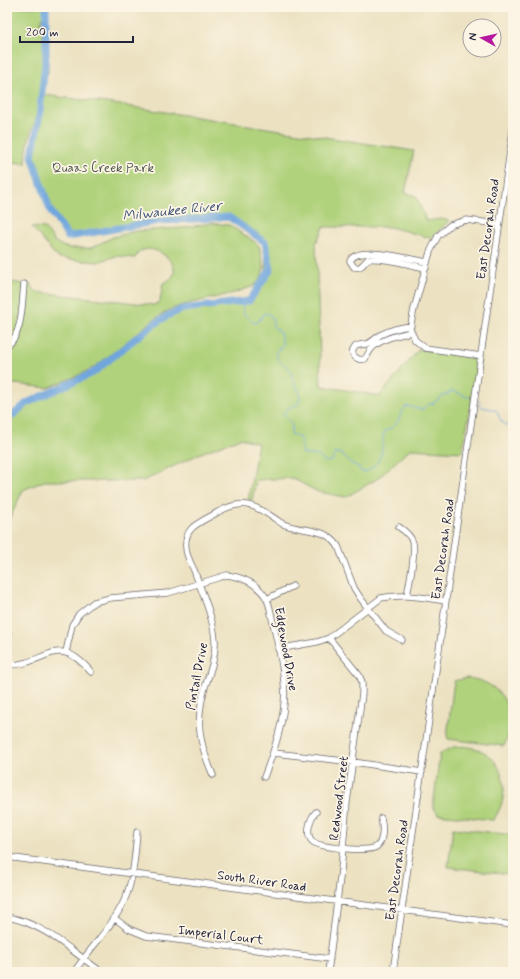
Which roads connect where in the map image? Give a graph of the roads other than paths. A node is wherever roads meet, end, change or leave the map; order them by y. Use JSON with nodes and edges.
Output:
{"nodes":[{"id":1,"x":513,"y":130,"type":"edge"},
{"id":2,"x":498,"y":224,"type":"junction"},
{"id":3,"x":426,"y":265,"type":"junction"},
{"id":4,"x":24,"y":284,"type":"dead end"},
{"id":5,"x":411,"y":329,"type":"junction"},
{"id":6,"x":7,"y":346,"type":"edge"},
{"id":7,"x":481,"y":356,"type":"junction"},
{"id":8,"x":400,"y":527,"type":"dead end"},
{"id":9,"x":198,"y":583,"type":"junction"},
{"id":10,"x":293,"y":586,"type":"dead end"},
{"id":11,"x":407,"y":596,"type":"junction"},
{"id":12,"x":267,"y":599,"type":"junction"},
{"id":13,"x":446,"y":601,"type":"junction"},
{"id":14,"x":367,"y":608,"type":"junction"},
{"id":15,"x":8,"y":634,"type":"dead end"},
{"id":16,"x":329,"y":638,"type":"junction"},
{"id":17,"x":402,"y":640,"type":"dead end"},
{"id":18,"x":7,"y":641,"type":"edge"},
{"id":19,"x":278,"y":649,"type":"junction"},
{"id":20,"x":66,"y":652,"type":"junction"},
{"id":21,"x":7,"y":665,"type":"edge"},
{"id":22,"x":91,"y":672,"type":"dead end"},
{"id":23,"x":274,"y":753,"type":"junction"},
{"id":24,"x":353,"y":762,"type":"junction"},
{"id":25,"x":422,"y":772,"type":"junction"},
{"id":26,"x":213,"y":775,"type":"dead end"},
{"id":27,"x":264,"y":777,"type":"dead end"},
{"id":28,"x":316,"y":812,"type":"dead end"},
{"id":29,"x":381,"y":818,"type":"dead end"},
{"id":30,"x":137,"y":832,"type":"dead end"},
{"id":31,"x":343,"y":848,"type":"junction"},
{"id":32,"x":7,"y":857,"type":"edge"},
{"id":33,"x":132,"y":873,"type":"junction"},
{"id":34,"x":337,"y":902,"type":"junction"},
{"id":35,"x":401,"y":910,"type":"junction"},
{"id":36,"x":7,"y":917,"type":"edge"},
{"id":37,"x":114,"y":918,"type":"junction"},
{"id":38,"x":513,"y":925,"type":"edge"},
{"id":39,"x":83,"y":959,"type":"junction"},
{"id":40,"x":330,"y":959,"type":"junction"},
{"id":41,"x":74,"y":972,"type":"edge"},
{"id":42,"x":102,"y":972,"type":"edge"},
{"id":43,"x":328,"y":972,"type":"edge"},
{"id":44,"x":392,"y":972,"type":"edge"}],
"edges":[{"from":1,"to":2,"type":"street","name":"East Decorah Road"},
{"from":2,"to":3,"type":"street"},
{"from":2,"to":7,"type":"street","name":"East Decorah Road"},
{"from":3,"to":3,"type":"street"},
{"from":3,"to":5,"type":"street"},
{"from":4,"to":6,"type":"street"},
{"from":5,"to":5,"type":"street"},
{"from":5,"to":7,"type":"street"},
{"from":7,"to":13,"type":"street","name":"East Decorah Road"},
{"from":8,"to":11,"type":"street"},
{"from":9,"to":12,"type":"street","name":"Edgewood Drive"},
{"from":9,"to":14,"type":"street","name":"Pintail Drive"},
{"from":9,"to":20,"type":"street","name":"Edgewood Drive"},
{"from":9,"to":26,"type":"street","name":"Pintail Drive"},
{"from":10,"to":12,"type":"street"},
{"from":11,"to":13,"type":"street"},
{"from":11,"to":14,"type":"street"},
{"from":12,"to":19,"type":"street","name":"Edgewood Drive"},
{"from":13,"to":25,"type":"street","name":"East Decorah Road"},
{"from":14,"to":16,"type":"street"},
{"from":14,"to":17,"type":"street"},
{"from":15,"to":18,"type":"street"},
{"from":16,"to":19,"type":"street"},
{"from":16,"to":24,"type":"street","name":"Redwood Street"},
{"from":19,"to":23,"type":"street","name":"Edgewood Drive"},
{"from":20,"to":21,"type":"street"},
{"from":20,"to":22,"type":"street"},
{"from":23,"to":24,"type":"street"},
{"from":23,"to":27,"type":"street","name":"Edgewood Drive"},
{"from":24,"to":25,"type":"street"},
{"from":24,"to":31,"type":"street","name":"Redwood Street"},
{"from":25,"to":35,"type":"street","name":"East Decorah Road"},
{"from":28,"to":31,"type":"street"},
{"from":29,"to":31,"type":"street"},
{"from":30,"to":33,"type":"street"},
{"from":31,"to":34,"type":"street","name":"Redwood Street"},
{"from":32,"to":33,"type":"street","name":"South River Road"},
{"from":33,"to":34,"type":"street","name":"South River Road"},
{"from":33,"to":37,"type":"street"},
{"from":34,"to":35,"type":"street","name":"South River Road"},
{"from":34,"to":40,"type":"street","name":"Redwood Street"},
{"from":35,"to":38,"type":"street","name":"South River Road"},
{"from":35,"to":44,"type":"street","name":"East Decorah Road"},
{"from":36,"to":39,"type":"street"},
{"from":37,"to":39,"type":"street"},
{"from":37,"to":40,"type":"street","name":"Imperial Court"},
{"from":39,"to":41,"type":"street"},
{"from":39,"to":42,"type":"street"},
{"from":40,"to":43,"type":"street","name":"Redwood Street"}]}
